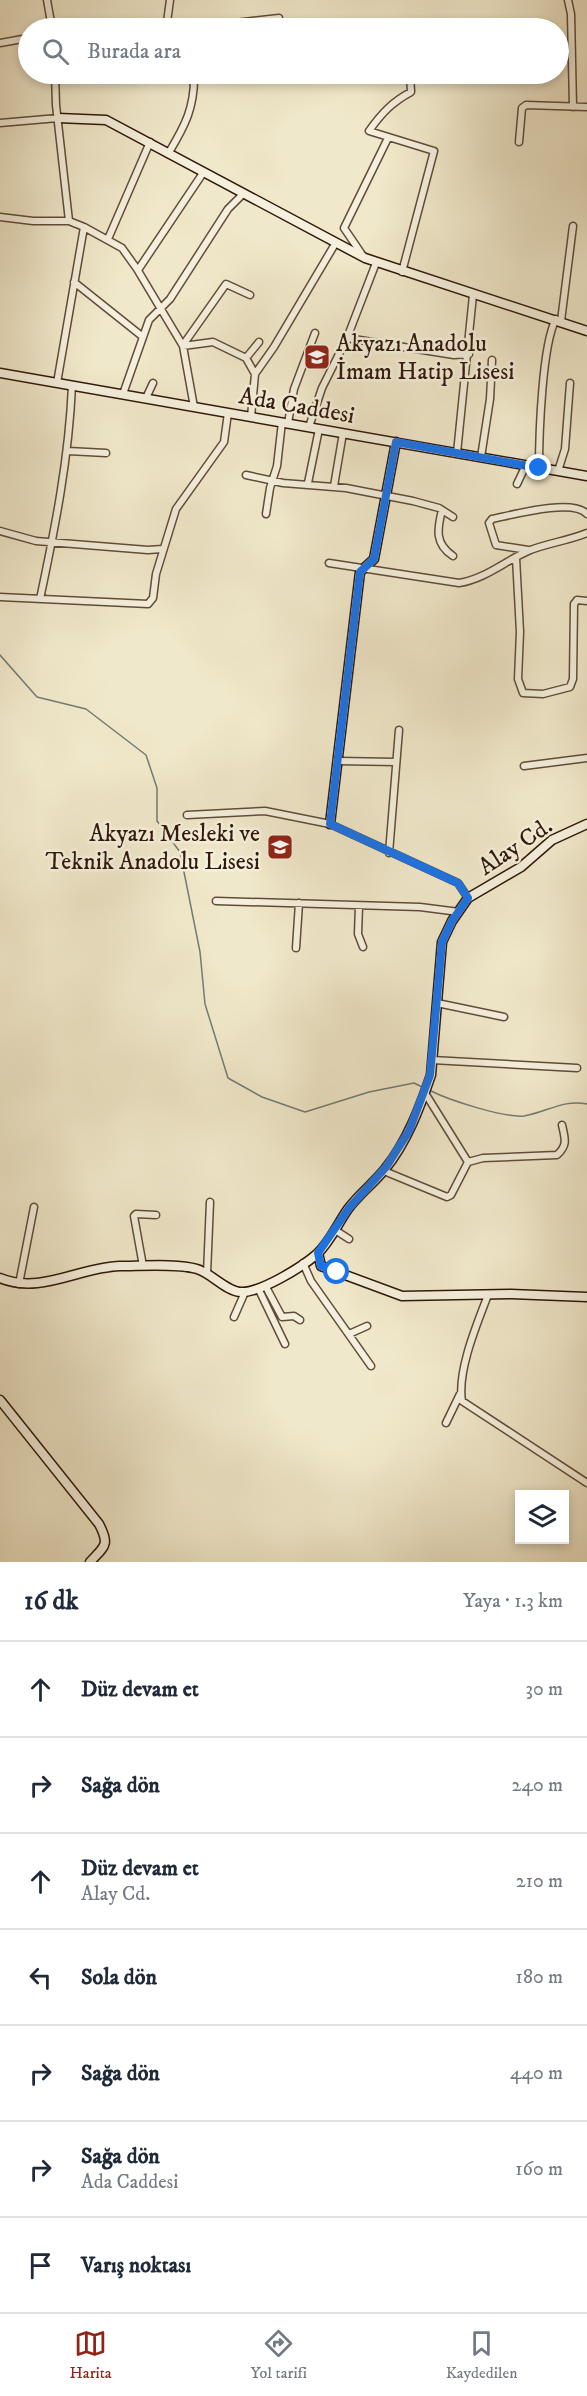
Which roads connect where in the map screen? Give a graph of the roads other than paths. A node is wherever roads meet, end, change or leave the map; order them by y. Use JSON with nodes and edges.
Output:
{"nodes":[{"id":1,"x":46,"y":0,"type":"edge"},
{"id":2,"x":170,"y":0,"type":"edge"},
{"id":3,"x":568,"y":0,"type":"edge"},
{"id":4,"x":50,"y":18,"type":"edge"},
{"id":5,"x":168,"y":18,"type":"edge"},
{"id":6,"x":18,"y":40,"type":"edge"},
{"id":7,"x":0,"y":43,"type":"edge"},
{"id":8,"x":56,"y":84,"type":"edge"},
{"id":9,"x":194,"y":84,"type":"edge"},
{"id":10,"x":411,"y":84,"type":"edge"},
{"id":11,"x":573,"y":107,"type":"junction"},
{"id":12,"x":587,"y":107,"type":"edge"},
{"id":13,"x":58,"y":118,"type":"junction"},
{"id":14,"x":0,"y":123,"type":"edge"},
{"id":15,"x":388,"y":138,"type":"junction"},
{"id":16,"x":150,"y":142,"type":"junction"},
{"id":17,"x":519,"y":142,"type":"dead end"},
{"id":18,"x":168,"y":154,"type":"junction"},
{"id":19,"x":203,"y":173,"type":"junction"},
{"id":20,"x":243,"y":194,"type":"junction"},
{"id":21,"x":0,"y":217,"type":"edge"},
{"id":22,"x":69,"y":221,"type":"junction"},
{"id":23,"x":573,"y":226,"type":"dead end"},
{"id":24,"x":84,"y":227,"type":"junction"},
{"id":25,"x":108,"y":239,"type":"junction"},
{"id":26,"x":335,"y":244,"type":"junction"},
{"id":27,"x":365,"y":258,"type":"junction"},
{"id":28,"x":376,"y":262,"type":"junction"},
{"id":29,"x":138,"y":270,"type":"junction"},
{"id":30,"x":402,"y":272,"type":"junction"},
{"id":31,"x":74,"y":282,"type":"junction"},
{"id":32,"x":250,"y":295,"type":"dead end"},
{"id":33,"x":473,"y":295,"type":"junction"},
{"id":34,"x":160,"y":309,"type":"junction"},
{"id":35,"x":558,"y":320,"type":"junction"},
{"id":36,"x":587,"y":331,"type":"edge"},
{"id":37,"x":315,"y":333,"type":"dead end"},
{"id":38,"x":143,"y":337,"type":"junction"},
{"id":39,"x":347,"y":338,"type":"junction"},
{"id":40,"x":259,"y":342,"type":"dead end"},
{"id":41,"x":183,"y":346,"type":"junction"},
{"id":42,"x":469,"y":354,"type":"junction"},
{"id":43,"x":246,"y":358,"type":"junction"},
{"id":44,"x":492,"y":360,"type":"dead end"},
{"id":45,"x":0,"y":373,"type":"edge"},
{"id":46,"x":255,"y":374,"type":"junction"},
{"id":47,"x":57,"y":383,"type":"junction"},
{"id":48,"x":153,"y":383,"type":"dead end"},
{"id":49,"x":570,"y":383,"type":"dead end"},
{"id":50,"x":72,"y":385,"type":"junction"},
{"id":51,"x":123,"y":394,"type":"junction"},
{"id":52,"x":146,"y":398,"type":"junction"},
{"id":53,"x":194,"y":407,"type":"junction"},
{"id":54,"x":228,"y":413,"type":"junction"},
{"id":55,"x":251,"y":417,"type":"junction"},
{"id":56,"x":285,"y":423,"type":"junction"},
{"id":57,"x":309,"y":427,"type":"junction"},
{"id":58,"x":319,"y":429,"type":"junction"},
{"id":59,"x":343,"y":433,"type":"junction"},
{"id":60,"x":396,"y":442,"type":"junction"},
{"id":61,"x":68,"y":451,"type":"junction"},
{"id":62,"x":106,"y":453,"type":"dead end"},
{"id":63,"x":458,"y":453,"type":"junction"},
{"id":64,"x":481,"y":457,"type":"junction"},
{"id":65,"x":526,"y":465,"type":"junction"},
{"id":66,"x":539,"y":468,"type":"junction"},
{"id":67,"x":558,"y":471,"type":"junction"},
{"id":68,"x":246,"y":475,"type":"dead end"},
{"id":69,"x":587,"y":476,"type":"edge"},
{"id":70,"x":273,"y":479,"type":"junction"},
{"id":71,"x":308,"y":483,"type":"junction"},
{"id":72,"x":517,"y":484,"type":"dead end"},
{"id":73,"x":334,"y":486,"type":"junction"},
{"id":74,"x":386,"y":496,"type":"junction"},
{"id":75,"x":442,"y":510,"type":"junction"},
{"id":76,"x":266,"y":514,"type":"dead end"},
{"id":77,"x":587,"y":514,"type":"edge"},
{"id":78,"x":453,"y":517,"type":"dead end"},
{"id":79,"x":0,"y":531,"type":"edge"},
{"id":80,"x":587,"y":533,"type":"edge"},
{"id":81,"x":52,"y":542,"type":"junction"},
{"id":82,"x":162,"y":549,"type":"junction"},
{"id":83,"x":529,"y":551,"type":"junction"},
{"id":84,"x":453,"y":556,"type":"dead end"},
{"id":85,"x":516,"y":558,"type":"junction"},
{"id":86,"x":329,"y":563,"type":"dead end"},
{"id":87,"x":365,"y":570,"type":"junction"},
{"id":88,"x":0,"y":597,"type":"edge"},
{"id":89,"x":40,"y":599,"type":"junction"},
{"id":90,"x":587,"y":601,"type":"edge"},
{"id":91,"x":399,"y":729,"type":"dead end"},
{"id":92,"x":587,"y":758,"type":"edge"},
{"id":93,"x":339,"y":761,"type":"junction"},
{"id":94,"x":396,"y":762,"type":"junction"},
{"id":95,"x":524,"y":766,"type":"dead end"},
{"id":96,"x":187,"y":815,"type":"dead end"},
{"id":97,"x":330,"y":824,"type":"junction"},
{"id":98,"x":587,"y":824,"type":"edge"},
{"id":99,"x":389,"y":853,"type":"junction"},
{"id":100,"x":468,"y":898,"type":"junction"},
{"id":101,"x":216,"y":901,"type":"dead end"},
{"id":102,"x":299,"y":903,"type":"junction"},
{"id":103,"x":358,"y":906,"type":"junction"},
{"id":104,"x":459,"y":912,"type":"junction"},
{"id":105,"x":363,"y":946,"type":"dead end"},
{"id":106,"x":296,"y":948,"type":"dead end"},
{"id":107,"x":437,"y":1003,"type":"junction"},
{"id":108,"x":504,"y":1017,"type":"dead end"},
{"id":109,"x":432,"y":1060,"type":"junction"},
{"id":110,"x":577,"y":1068,"type":"dead end"},
{"id":111,"x":425,"y":1094,"type":"junction"},
{"id":112,"x":562,"y":1125,"type":"dead end"},
{"id":113,"x":468,"y":1162,"type":"junction"},
{"id":114,"x":384,"y":1171,"type":"junction"},
{"id":115,"x":210,"y":1202,"type":"dead end"},
{"id":116,"x":34,"y":1208,"type":"dead end"},
{"id":117,"x":156,"y":1215,"type":"dead end"},
{"id":118,"x":335,"y":1230,"type":"junction"},
{"id":119,"x":349,"y":1239,"type":"dead end"},
{"id":120,"x":318,"y":1253,"type":"junction"},
{"id":121,"x":303,"y":1263,"type":"junction"},
{"id":122,"x":143,"y":1266,"type":"junction"},
{"id":123,"x":207,"y":1274,"type":"junction"},
{"id":124,"x":0,"y":1278,"type":"edge"},
{"id":125,"x":19,"y":1284,"type":"junction"},
{"id":126,"x":262,"y":1288,"type":"junction"},
{"id":127,"x":245,"y":1292,"type":"junction"},
{"id":128,"x":488,"y":1295,"type":"junction"},
{"id":129,"x":587,"y":1297,"type":"edge"},
{"id":130,"x":234,"y":1317,"type":"dead end"},
{"id":131,"x":300,"y":1320,"type":"dead end"},
{"id":132,"x":367,"y":1326,"type":"dead end"},
{"id":133,"x":349,"y":1334,"type":"junction"},
{"id":134,"x":285,"y":1344,"type":"dead end"},
{"id":135,"x":371,"y":1366,"type":"dead end"},
{"id":136,"x":460,"y":1393,"type":"junction"},
{"id":137,"x":0,"y":1400,"type":"edge"},
{"id":138,"x":446,"y":1422,"type":"dead end"},
{"id":139,"x":587,"y":1483,"type":"edge"},
{"id":140,"x":90,"y":1562,"type":"edge"}],
"edges":[{"from":1,"to":4,"type":"street"},
{"from":2,"to":5,"type":"street"},
{"from":3,"to":11,"type":"street"},
{"from":6,"to":7,"type":"street"},
{"from":8,"to":13,"type":"street"},
{"from":9,"to":18,"type":"street"},
{"from":10,"to":15,"type":"street"},
{"from":11,"to":12,"type":"street"},
{"from":11,"to":17,"type":"street"},
{"from":13,"to":14,"type":"street"},
{"from":13,"to":16,"type":"street"},
{"from":13,"to":22,"type":"street"},
{"from":15,"to":27,"type":"street"},
{"from":15,"to":30,"type":"street"},
{"from":16,"to":18,"type":"street"},
{"from":16,"to":25,"type":"street"},
{"from":18,"to":19,"type":"street"},
{"from":19,"to":20,"type":"street"},
{"from":19,"to":29,"type":"street"},
{"from":20,"to":26,"type":"street"},
{"from":20,"to":34,"type":"street"},
{"from":21,"to":22,"type":"street"},
{"from":22,"to":24,"type":"street"},
{"from":23,"to":35,"type":"street"},
{"from":24,"to":25,"type":"street"},
{"from":24,"to":31,"type":"street"},
{"from":25,"to":29,"type":"street"},
{"from":26,"to":27,"type":"street"},
{"from":26,"to":46,"type":"street"},
{"from":27,"to":28,"type":"street"},
{"from":28,"to":30,"type":"street"},
{"from":28,"to":39,"type":"street"},
{"from":29,"to":34,"type":"street"},
{"from":30,"to":33,"type":"street"},
{"from":31,"to":38,"type":"street"},
{"from":31,"to":47,"type":"street"},
{"from":32,"to":41,"type":"street"},
{"from":33,"to":35,"type":"street"},
{"from":33,"to":42,"type":"street"},
{"from":34,"to":38,"type":"street"},
{"from":34,"to":41,"type":"street"},
{"from":35,"to":36,"type":"street"},
{"from":35,"to":66,"type":"street"},
{"from":37,"to":56,"type":"street"},
{"from":38,"to":51,"type":"street"},
{"from":39,"to":42,"type":"street"},
{"from":39,"to":57,"type":"street"},
{"from":40,"to":43,"type":"street"},
{"from":41,"to":43,"type":"street"},
{"from":41,"to":53,"type":"street"},
{"from":42,"to":63,"type":"street"},
{"from":43,"to":46,"type":"street"},
{"from":44,"to":64,"type":"street"},
{"from":45,"to":47,"type":"street","name":"Ada Caddesi"},
{"from":46,"to":55,"type":"street"},
{"from":47,"to":50,"type":"street","name":"Ada Caddesi"},
{"from":48,"to":52,"type":"street"},
{"from":49,"to":67,"type":"street"},
{"from":50,"to":51,"type":"street","name":"Ada Caddesi"},
{"from":50,"to":61,"type":"street"},
{"from":51,"to":52,"type":"street","name":"Ada Caddesi"},
{"from":52,"to":53,"type":"street","name":"Ada Caddesi"},
{"from":53,"to":54,"type":"street","name":"Ada Caddesi"},
{"from":54,"to":55,"type":"street","name":"Ada Caddesi"},
{"from":54,"to":82,"type":"street"},
{"from":55,"to":56,"type":"street","name":"Ada Caddesi"},
{"from":56,"to":57,"type":"street","name":"Ada Caddesi"},
{"from":56,"to":70,"type":"street"},
{"from":57,"to":58,"type":"street","name":"Ada Caddesi"},
{"from":58,"to":59,"type":"street","name":"Ada Caddesi"},
{"from":58,"to":71,"type":"street"},
{"from":59,"to":60,"type":"street","name":"Ada Caddesi"},
{"from":59,"to":73,"type":"street"},
{"from":60,"to":63,"type":"street","name":"Ada Caddesi"},
{"from":60,"to":74,"type":"street"},
{"from":61,"to":62,"type":"street"},
{"from":61,"to":81,"type":"street"},
{"from":63,"to":64,"type":"street","name":"Ada Caddesi"},
{"from":64,"to":65,"type":"street","name":"Ada Caddesi"},
{"from":65,"to":66,"type":"street","name":"Ada Caddesi"},
{"from":65,"to":72,"type":"street"},
{"from":66,"to":67,"type":"street","name":"Ada Caddesi"},
{"from":67,"to":69,"type":"street","name":"Ada Caddesi"},
{"from":68,"to":70,"type":"street"},
{"from":70,"to":71,"type":"street"},
{"from":70,"to":76,"type":"street"},
{"from":71,"to":73,"type":"street"},
{"from":73,"to":74,"type":"street"},
{"from":74,"to":75,"type":"street"},
{"from":74,"to":87,"type":"street"},
{"from":75,"to":78,"type":"street"},
{"from":75,"to":84,"type":"street"},
{"from":77,"to":83,"type":"street"},
{"from":79,"to":81,"type":"street"},
{"from":80,"to":83,"type":"street"},
{"from":81,"to":82,"type":"street"},
{"from":81,"to":89,"type":"street"},
{"from":82,"to":89,"type":"street"},
{"from":83,"to":85,"type":"street"},
{"from":85,"to":87,"type":"street"},
{"from":85,"to":90,"type":"street"},
{"from":86,"to":87,"type":"street"},
{"from":87,"to":93,"type":"street"},
{"from":88,"to":89,"type":"street"},
{"from":91,"to":94,"type":"street"},
{"from":92,"to":95,"type":"street"},
{"from":93,"to":94,"type":"street"},
{"from":93,"to":97,"type":"street"},
{"from":94,"to":99,"type":"street"},
{"from":96,"to":97,"type":"street"},
{"from":97,"to":99,"type":"street"},
{"from":98,"to":100,"type":"street","name":"Alay Cd."},
{"from":99,"to":100,"type":"street"},
{"from":100,"to":104,"type":"street","name":"Alay Cd."},
{"from":101,"to":102,"type":"street"},
{"from":102,"to":103,"type":"street"},
{"from":102,"to":106,"type":"street"},
{"from":103,"to":104,"type":"street"},
{"from":103,"to":105,"type":"street"},
{"from":104,"to":107,"type":"street","name":"Alay Cd."},
{"from":107,"to":108,"type":"street"},
{"from":107,"to":109,"type":"street","name":"Alay Cd."},
{"from":109,"to":110,"type":"street"},
{"from":109,"to":111,"type":"street","name":"Alay Cd."},
{"from":111,"to":113,"type":"street"},
{"from":111,"to":114,"type":"street","name":"Alay Cd."},
{"from":112,"to":113,"type":"street"},
{"from":113,"to":114,"type":"street"},
{"from":114,"to":118,"type":"street","name":"Alay Cd."},
{"from":115,"to":123,"type":"street"},
{"from":116,"to":125,"type":"street"},
{"from":117,"to":122,"type":"street"},
{"from":118,"to":119,"type":"street"},
{"from":118,"to":120,"type":"street","name":"Alay Cd."},
{"from":120,"to":121,"type":"street","name":"Alay Cd."},
{"from":120,"to":128,"type":"street"},
{"from":121,"to":126,"type":"street","name":"Alay Cd."},
{"from":121,"to":133,"type":"street"},
{"from":122,"to":123,"type":"street"},
{"from":122,"to":125,"type":"street"},
{"from":123,"to":127,"type":"street"},
{"from":124,"to":125,"type":"street"},
{"from":126,"to":127,"type":"street"},
{"from":126,"to":131,"type":"street"},
{"from":126,"to":134,"type":"street"},
{"from":127,"to":130,"type":"street"},
{"from":128,"to":129,"type":"street"},
{"from":128,"to":136,"type":"street"},
{"from":132,"to":133,"type":"street"},
{"from":133,"to":135,"type":"street"},
{"from":136,"to":138,"type":"street"},
{"from":136,"to":139,"type":"street"},
{"from":137,"to":140,"type":"street"}]}
